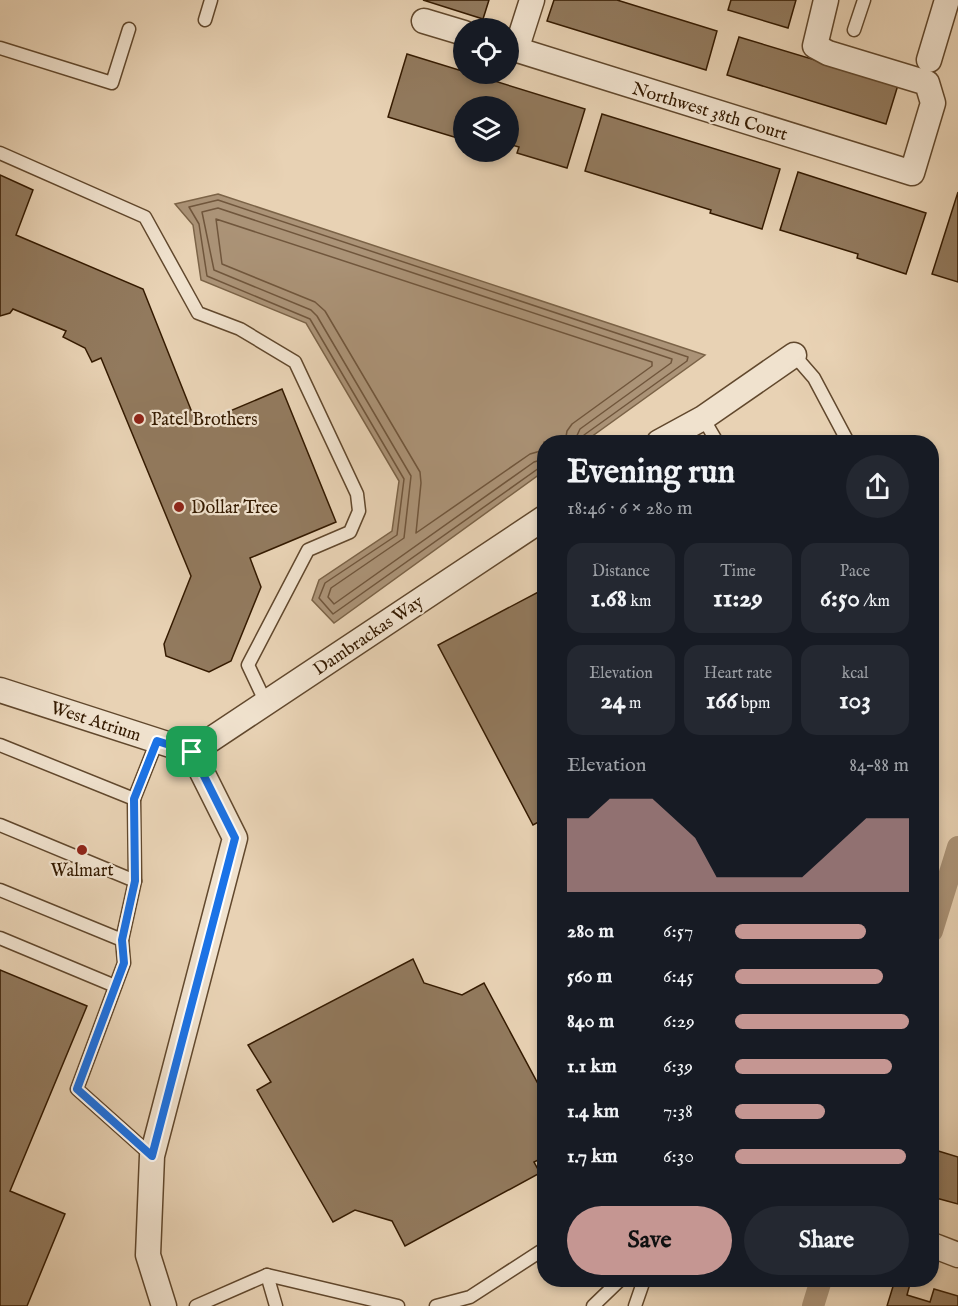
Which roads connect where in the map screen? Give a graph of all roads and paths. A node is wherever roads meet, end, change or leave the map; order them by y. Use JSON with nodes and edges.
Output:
{"nodes":[{"id":1,"x":211,"y":0,"type":"edge"},
{"id":2,"x":532,"y":0,"type":"edge"},
{"id":3,"x":826,"y":0,"type":"edge"},
{"id":4,"x":864,"y":0,"type":"edge"},
{"id":5,"x":947,"y":0,"type":"edge"},
{"id":6,"x":205,"y":20,"type":"dead end"},
{"id":7,"x":424,"y":21,"type":"dead end"},
{"id":8,"x":129,"y":29,"type":"dead end"},
{"id":9,"x":453,"y":30,"type":"edge"},
{"id":10,"x":854,"y":30,"type":"dead end"},
{"id":11,"x":519,"y":32,"type":"edge"},
{"id":12,"x":0,"y":48,"type":"edge"},
{"id":13,"x":519,"y":51,"type":"edge"},
{"id":14,"x":928,"y":72,"type":"junction"},
{"id":15,"x":0,"y":153,"type":"edge"},
{"id":16,"x":794,"y":356,"type":"joint"},
{"id":17,"x":703,"y":418,"type":"junction"},
{"id":18,"x":672,"y":435,"type":"edge"},
{"id":19,"x":713,"y":435,"type":"edge"},
{"id":20,"x":844,"y":435,"type":"edge"},
{"id":21,"x":537,"y":523,"type":"edge"},
{"id":22,"x":0,"y":690,"type":"edge"},
{"id":23,"x":266,"y":703,"type":"junction"},
{"id":24,"x":157,"y":741,"type":"junction"},
{"id":25,"x":0,"y":745,"type":"edge"},
{"id":26,"x":192,"y":752,"type":"junction"},
{"id":27,"x":134,"y":799,"type":"junction"},
{"id":28,"x":0,"y":825,"type":"edge"},
{"id":29,"x":135,"y":881,"type":"junction"},
{"id":30,"x":0,"y":890,"type":"edge"},
{"id":31,"x":0,"y":938,"type":"edge"},
{"id":32,"x":122,"y":940,"type":"junction"},
{"id":33,"x":115,"y":986,"type":"junction"},
{"id":34,"x":152,"y":1156,"type":"junction"},
{"id":35,"x":939,"y":1248,"type":"edge"},
{"id":36,"x":537,"y":1254,"type":"edge"},
{"id":37,"x":958,"y":1255,"type":"edge"},
{"id":38,"x":267,"y":1275,"type":"junction"},
{"id":39,"x":613,"y":1287,"type":"edge"},
{"id":40,"x":642,"y":1287,"type":"edge"},
{"id":41,"x":164,"y":1306,"type":"edge"},
{"id":42,"x":196,"y":1306,"type":"edge"},
{"id":43,"x":276,"y":1306,"type":"edge"},
{"id":44,"x":398,"y":1306,"type":"edge"},
{"id":45,"x":436,"y":1306,"type":"edge"},
{"id":46,"x":592,"y":1306,"type":"edge"},
{"id":47,"x":636,"y":1306,"type":"edge"}],
"edges":[{"from":1,"to":6,"type":"lane"},
{"from":2,"to":11,"type":"street"},
{"from":3,"to":14,"type":"street"},
{"from":4,"to":10,"type":"lane"},
{"from":5,"to":14,"type":"street"},
{"from":7,"to":9,"type":"street"},
{"from":8,"to":12,"type":"lane"},
{"from":13,"to":14,"type":"street","name":"Northwest 38th Court"},
{"from":15,"to":23,"type":"lane"},
{"from":16,"to":17,"type":"street"},
{"from":16,"to":20,"type":"lane"},
{"from":17,"to":18,"type":"street"},
{"from":17,"to":19,"type":"lane"},
{"from":21,"to":23,"type":"street","name":"Dambrackas Way"},
{"from":22,"to":24,"type":"street","name":"West Atrium"},
{"from":23,"to":26,"type":"street","name":"Dambrackas Way"},
{"from":24,"to":26,"type":"street","name":"West Atrium"},
{"from":24,"to":27,"type":"lane"},
{"from":25,"to":27,"type":"lane"},
{"from":26,"to":34,"type":"street"},
{"from":27,"to":29,"type":"lane"},
{"from":28,"to":29,"type":"lane"},
{"from":29,"to":32,"type":"lane"},
{"from":30,"to":32,"type":"lane"},
{"from":31,"to":33,"type":"lane"},
{"from":32,"to":33,"type":"lane"},
{"from":33,"to":34,"type":"lane"},
{"from":34,"to":41,"type":"street"},
{"from":35,"to":37,"type":"street"},
{"from":36,"to":45,"type":"lane"},
{"from":38,"to":42,"type":"lane"},
{"from":38,"to":43,"type":"lane"},
{"from":38,"to":44,"type":"lane"},
{"from":39,"to":46,"type":"lane"},
{"from":40,"to":47,"type":"lane"}]}
